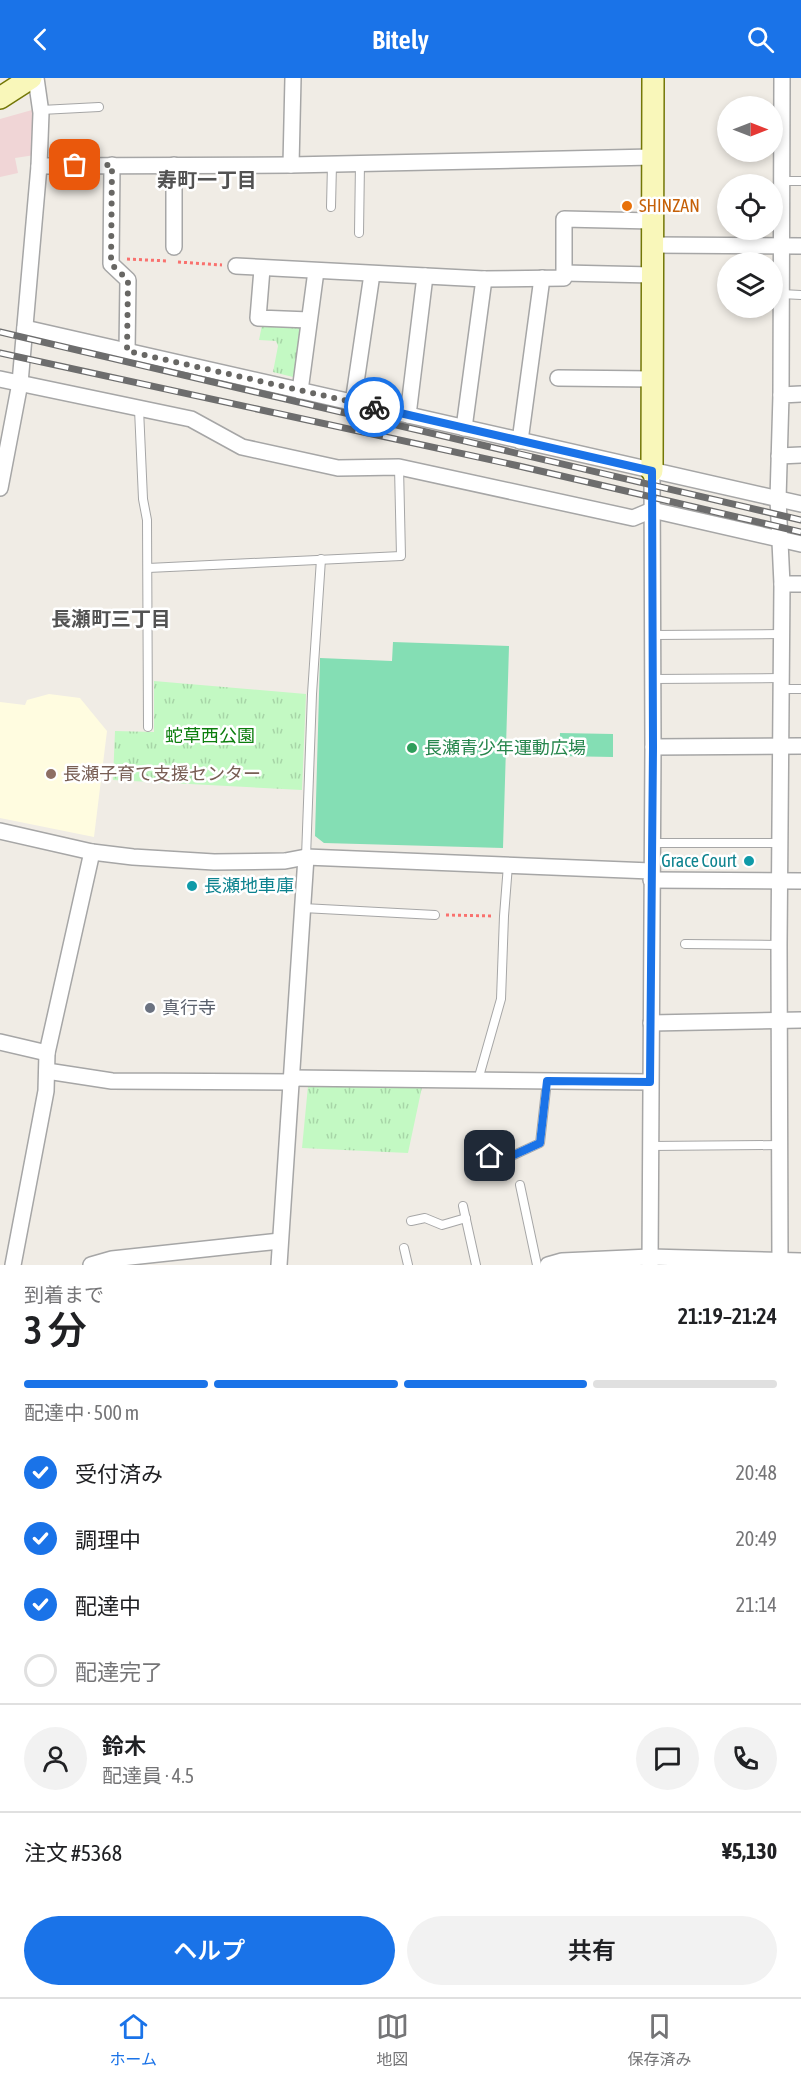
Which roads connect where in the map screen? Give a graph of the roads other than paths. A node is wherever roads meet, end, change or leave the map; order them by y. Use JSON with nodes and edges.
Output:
{"nodes":[{"id":1,"x":31,"y":78,"type":"edge"},
{"id":2,"x":36,"y":78,"type":"edge"},
{"id":3,"x":293,"y":78,"type":"edge"},
{"id":4,"x":653,"y":78,"type":"edge"},
{"id":5,"x":782,"y":78,"type":"edge"},
{"id":6,"x":0,"y":98,"type":"edge"},
{"id":7,"x":99,"y":107,"type":"dead end"},
{"id":8,"x":40,"y":110,"type":"junction"},
{"id":9,"x":652,"y":157,"type":"junction"},
{"id":10,"x":360,"y":163,"type":"junction"},
{"id":11,"x":332,"y":164,"type":"junction"},
{"id":12,"x":112,"y":165,"type":"junction"},
{"id":13,"x":174,"y":165,"type":"junction"},
{"id":14,"x":291,"y":165,"type":"junction"},
{"id":15,"x":39,"y":166,"type":"junction"},
{"id":16,"x":781,"y":174,"type":"edge"},
{"id":17,"x":783,"y":181,"type":"edge"},
{"id":18,"x":801,"y":181,"type":"edge"},
{"id":19,"x":331,"y":207,"type":"dead end"},
{"id":20,"x":652,"y":222,"type":"junction"},
{"id":21,"x":359,"y":233,"type":"dead end"},
{"id":22,"x":781,"y":240,"type":"edge"},
{"id":23,"x":652,"y":245,"type":"junction"},
{"id":24,"x":781,"y":245,"type":"junction"},
{"id":25,"x":801,"y":246,"type":"edge"},
{"id":26,"x":174,"y":247,"type":"dead end"},
{"id":27,"x":781,"y":252,"type":"edge"},
{"id":28,"x":236,"y":266,"type":"dead end"},
{"id":29,"x":262,"y":268,"type":"junction"},
{"id":30,"x":316,"y":271,"type":"junction"},
{"id":31,"x":564,"y":273,"type":"junction"},
{"id":32,"x":372,"y":274,"type":"junction"},
{"id":33,"x":652,"y":275,"type":"junction"},
{"id":34,"x":425,"y":276,"type":"junction"},
{"id":35,"x":542,"y":278,"type":"junction"},
{"id":36,"x":484,"y":279,"type":"junction"},
{"id":37,"x":783,"y":294,"type":"edge"},
{"id":38,"x":801,"y":295,"type":"edge"},
{"id":39,"x":781,"y":318,"type":"edge"},
{"id":40,"x":309,"y":320,"type":"junction"},
{"id":41,"x":25,"y":328,"type":"junction"},
{"id":42,"x":127,"y":351,"type":"junction"},
{"id":43,"x":558,"y":378,"type":"dead end"},
{"id":44,"x":0,"y":379,"type":"edge"},
{"id":45,"x":652,"y":379,"type":"junction"},
{"id":46,"x":20,"y":383,"type":"junction"},
{"id":47,"x":300,"y":391,"type":"junction"},
{"id":48,"x":801,"y":394,"type":"edge"},
{"id":49,"x":781,"y":395,"type":"junction"},
{"id":50,"x":354,"y":403,"type":"junction"},
{"id":51,"x":139,"y":409,"type":"junction"},
{"id":52,"x":408,"y":415,"type":"junction"},
{"id":53,"x":464,"y":428,"type":"junction"},
{"id":54,"x":520,"y":441,"type":"junction"},
{"id":55,"x":801,"y":455,"type":"edge"},
{"id":56,"x":780,"y":456,"type":"junction"},
{"id":57,"x":399,"y":467,"type":"junction"},
{"id":58,"x":652,"y":471,"type":"junction"},
{"id":59,"x":0,"y":488,"type":"edge"},
{"id":60,"x":778,"y":499,"type":"junction"},
{"id":61,"x":801,"y":504,"type":"edge"},
{"id":62,"x":652,"y":510,"type":"junction"},
{"id":63,"x":781,"y":539,"type":"junction"},
{"id":64,"x":801,"y":544,"type":"edge"},
{"id":65,"x":321,"y":560,"type":"junction"},
{"id":66,"x":148,"y":568,"type":"junction"},
{"id":67,"x":782,"y":584,"type":"junction"},
{"id":68,"x":801,"y":584,"type":"edge"},
{"id":69,"x":782,"y":634,"type":"junction"},
{"id":70,"x":653,"y":635,"type":"junction"},
{"id":71,"x":653,"y":679,"type":"junction"},
{"id":72,"x":782,"y":684,"type":"junction"},
{"id":73,"x":801,"y":689,"type":"edge"},
{"id":74,"x":148,"y":727,"type":"dead end"},
{"id":75,"x":781,"y":746,"type":"junction"},
{"id":76,"x":801,"y":746,"type":"edge"},
{"id":77,"x":653,"y":747,"type":"junction"},
{"id":78,"x":0,"y":831,"type":"edge"},
{"id":79,"x":652,"y":843,"type":"junction"},
{"id":80,"x":780,"y":843,"type":"junction"},
{"id":81,"x":92,"y":852,"type":"junction"},
{"id":82,"x":306,"y":857,"type":"junction"},
{"id":83,"x":508,"y":865,"type":"junction"},
{"id":84,"x":651,"y":875,"type":"junction"},
{"id":85,"x":780,"y":881,"type":"junction"},
{"id":86,"x":801,"y":881,"type":"edge"},
{"id":87,"x":303,"y":908,"type":"junction"},
{"id":88,"x":435,"y":915,"type":"road end"},
{"id":89,"x":685,"y":944,"type":"dead end"},
{"id":90,"x":779,"y":945,"type":"junction"},
{"id":91,"x":779,"y":1020,"type":"junction"},
{"id":92,"x":801,"y":1020,"type":"edge"},
{"id":93,"x":651,"y":1023,"type":"junction"},
{"id":94,"x":0,"y":1042,"type":"edge"},
{"id":95,"x":46,"y":1053,"type":"junction"},
{"id":96,"x":47,"y":1071,"type":"junction"},
{"id":97,"x":292,"y":1080,"type":"junction"},
{"id":98,"x":477,"y":1080,"type":"junction"},
{"id":99,"x":547,"y":1081,"type":"junction"},
{"id":100,"x":650,"y":1082,"type":"junction"},
{"id":101,"x":780,"y":1144,"type":"junction"},
{"id":102,"x":650,"y":1146,"type":"junction"},
{"id":103,"x":476,"y":1152,"type":"dead end"},
{"id":104,"x":520,"y":1185,"type":"dead end"},
{"id":105,"x":463,"y":1206,"type":"dead end"},
{"id":106,"x":466,"y":1218,"type":"junction"},
{"id":107,"x":411,"y":1221,"type":"dead end"},
{"id":108,"x":280,"y":1241,"type":"junction"},
{"id":109,"x":404,"y":1248,"type":"dead end"},
{"id":110,"x":780,"y":1260,"type":"junction"},
{"id":111,"x":650,"y":1261,"type":"edge"},
{"id":112,"x":801,"y":1261,"type":"edge"},
{"id":113,"x":113,"y":1262,"type":"edge"},
{"id":114,"x":687,"y":1262,"type":"edge"},
{"id":115,"x":13,"y":1265,"type":"edge"},
{"id":116,"x":92,"y":1265,"type":"edge"},
{"id":117,"x":279,"y":1265,"type":"edge"},
{"id":118,"x":408,"y":1265,"type":"edge"},
{"id":119,"x":476,"y":1265,"type":"edge"},
{"id":120,"x":537,"y":1265,"type":"edge"},
{"id":121,"x":548,"y":1265,"type":"edge"}],
"edges":[{"from":1,"to":6,"type":"street"},
{"from":2,"to":8,"type":"street"},
{"from":3,"to":14,"type":"street"},
{"from":4,"to":9,"type":"street"},
{"from":5,"to":16,"type":"street"},
{"from":7,"to":8,"type":"lane"},
{"from":8,"to":15,"type":"street"},
{"from":9,"to":10,"type":"street"},
{"from":9,"to":20,"type":"street"},
{"from":10,"to":11,"type":"street"},
{"from":10,"to":21,"type":"lane"},
{"from":11,"to":14,"type":"street"},
{"from":11,"to":19,"type":"lane"},
{"from":12,"to":13,"type":"street"},
{"from":12,"to":15,"type":"street"},
{"from":12,"to":42,"type":"street"},
{"from":13,"to":14,"type":"street"},
{"from":13,"to":26,"type":"street"},
{"from":15,"to":41,"type":"street"},
{"from":17,"to":18,"type":"lane"},
{"from":20,"to":23,"type":"street"},
{"from":20,"to":31,"type":"street"},
{"from":22,"to":24,"type":"street"},
{"from":23,"to":24,"type":"street"},
{"from":23,"to":33,"type":"street"},
{"from":24,"to":25,"type":"street"},
{"from":24,"to":27,"type":"street"},
{"from":28,"to":29,"type":"street"},
{"from":29,"to":30,"type":"street"},
{"from":29,"to":40,"type":"street"},
{"from":30,"to":32,"type":"street"},
{"from":30,"to":40,"type":"street"},
{"from":31,"to":33,"type":"street"},
{"from":31,"to":35,"type":"street"},
{"from":32,"to":34,"type":"street"},
{"from":32,"to":50,"type":"street"},
{"from":33,"to":45,"type":"street"},
{"from":34,"to":36,"type":"street"},
{"from":34,"to":52,"type":"street"},
{"from":35,"to":36,"type":"street"},
{"from":35,"to":54,"type":"street"},
{"from":36,"to":53,"type":"street"},
{"from":37,"to":38,"type":"lane"},
{"from":39,"to":49,"type":"street"},
{"from":40,"to":47,"type":"street"},
{"from":41,"to":42,"type":"street"},
{"from":41,"to":46,"type":"street"},
{"from":42,"to":47,"type":"street"},
{"from":43,"to":45,"type":"street"},
{"from":44,"to":46,"type":"street"},
{"from":45,"to":58,"type":"street"},
{"from":46,"to":51,"type":"street"},
{"from":46,"to":59,"type":"street"},
{"from":47,"to":50,"type":"street"},
{"from":48,"to":49,"type":"street"},
{"from":49,"to":56,"type":"street"},
{"from":50,"to":52,"type":"street"},
{"from":51,"to":57,"type":"street"},
{"from":51,"to":66,"type":"lane"},
{"from":52,"to":53,"type":"street"},
{"from":53,"to":54,"type":"street"},
{"from":54,"to":58,"type":"street"},
{"from":55,"to":56,"type":"street"},
{"from":56,"to":60,"type":"street"},
{"from":57,"to":62,"type":"street"},
{"from":57,"to":65,"type":"lane"},
{"from":58,"to":60,"type":"street"},
{"from":58,"to":62,"type":"street"},
{"from":60,"to":61,"type":"street"},
{"from":60,"to":63,"type":"street"},
{"from":62,"to":63,"type":"street"},
{"from":62,"to":70,"type":"street"},
{"from":63,"to":64,"type":"street"},
{"from":63,"to":67,"type":"street"},
{"from":65,"to":66,"type":"lane"},
{"from":65,"to":82,"type":"lane"},
{"from":66,"to":74,"type":"lane"},
{"from":67,"to":68,"type":"street"},
{"from":67,"to":69,"type":"street"},
{"from":69,"to":70,"type":"lane"},
{"from":69,"to":72,"type":"street"},
{"from":70,"to":71,"type":"street"},
{"from":71,"to":72,"type":"lane"},
{"from":71,"to":77,"type":"street"},
{"from":72,"to":73,"type":"lane"},
{"from":72,"to":75,"type":"street"},
{"from":75,"to":76,"type":"street"},
{"from":75,"to":77,"type":"street"},
{"from":75,"to":80,"type":"street"},
{"from":77,"to":79,"type":"street"},
{"from":78,"to":81,"type":"street"},
{"from":79,"to":80,"type":"lane"},
{"from":79,"to":84,"type":"street"},
{"from":80,"to":85,"type":"street"},
{"from":81,"to":82,"type":"street"},
{"from":81,"to":95,"type":"street"},
{"from":82,"to":83,"type":"street"},
{"from":82,"to":87,"type":"street"},
{"from":83,"to":84,"type":"street"},
{"from":83,"to":98,"type":"lane"},
{"from":84,"to":85,"type":"street"},
{"from":84,"to":93,"type":"street"},
{"from":85,"to":86,"type":"street"},
{"from":85,"to":90,"type":"street"},
{"from":87,"to":88,"type":"lane"},
{"from":87,"to":97,"type":"street"},
{"from":89,"to":90,"type":"lane"},
{"from":90,"to":91,"type":"street"},
{"from":91,"to":92,"type":"street"},
{"from":91,"to":93,"type":"street"},
{"from":91,"to":101,"type":"street"},
{"from":93,"to":100,"type":"street"},
{"from":94,"to":95,"type":"street"},
{"from":95,"to":96,"type":"street"},
{"from":96,"to":97,"type":"street"},
{"from":96,"to":115,"type":"street"},
{"from":97,"to":98,"type":"street"},
{"from":97,"to":108,"type":"street"},
{"from":98,"to":99,"type":"street"},
{"from":99,"to":100,"type":"street"},
{"from":99,"to":103,"type":"lane"},
{"from":100,"to":102,"type":"street"},
{"from":101,"to":102,"type":"lane"},
{"from":101,"to":110,"type":"street"},
{"from":102,"to":111,"type":"street"},
{"from":104,"to":120,"type":"lane"},
{"from":105,"to":106,"type":"lane"},
{"from":106,"to":107,"type":"lane"},
{"from":106,"to":119,"type":"lane"},
{"from":108,"to":113,"type":"street"},
{"from":108,"to":117,"type":"street"},
{"from":109,"to":118,"type":"lane"},
{"from":110,"to":112,"type":"street"},
{"from":110,"to":114,"type":"street"},
{"from":111,"to":114,"type":"street"},
{"from":111,"to":121,"type":"street"},
{"from":113,"to":116,"type":"street"}]}
